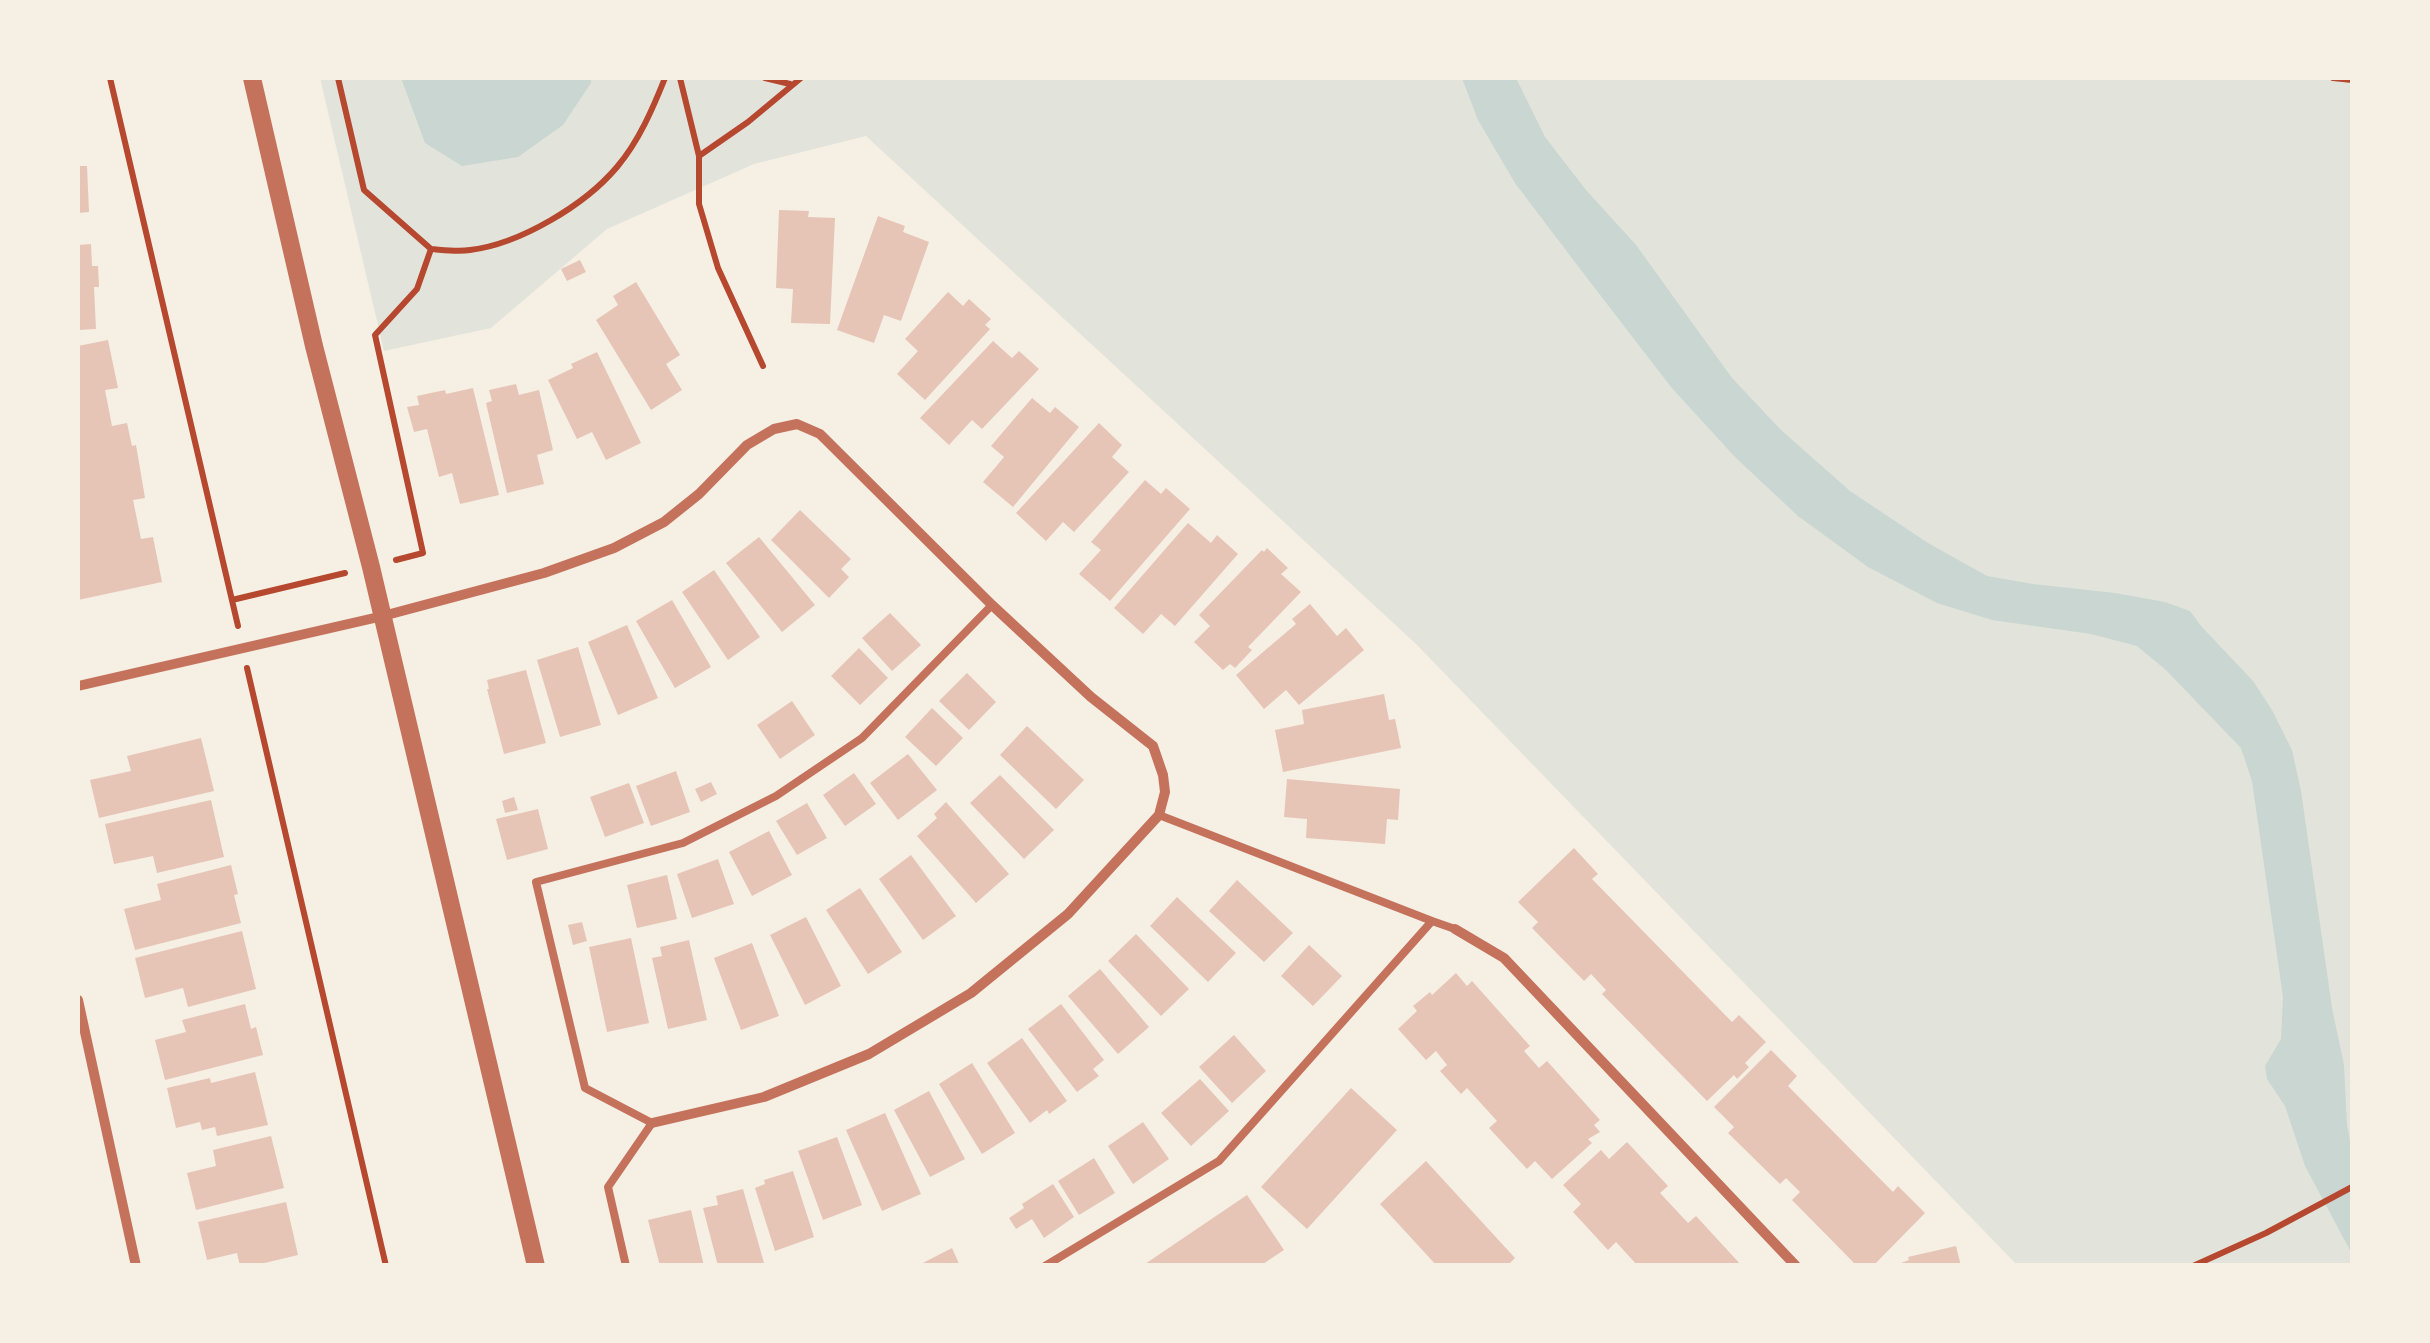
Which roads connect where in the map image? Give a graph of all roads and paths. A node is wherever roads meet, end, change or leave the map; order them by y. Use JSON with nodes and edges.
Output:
{"nodes":[{"id":1,"x":110,"y":78,"type":"edge"},
{"id":2,"x":252,"y":78,"type":"edge"},
{"id":3,"x":338,"y":78,"type":"edge"},
{"id":4,"x":666,"y":78,"type":"edge"},
{"id":5,"x":680,"y":78,"type":"edge"},
{"id":6,"x":764,"y":78,"type":"edge"},
{"id":7,"x":801,"y":78,"type":"edge"},
{"id":8,"x":2333,"y":78,"type":"edge"},
{"id":9,"x":2352,"y":80,"type":"edge"},
{"id":10,"x":791,"y":84,"type":"junction"},
{"id":11,"x":699,"y":156,"type":"junction"},
{"id":12,"x":431,"y":249,"type":"junction"},
{"id":13,"x":763,"y":366,"type":"dead end"},
{"id":14,"x":423,"y":554,"type":"dead end"},
{"id":15,"x":302,"y":584,"type":"dead end"},
{"id":16,"x":232,"y":600,"type":"junction"},
{"id":17,"x":992,"y":605,"type":"junction"},
{"id":18,"x":383,"y":616,"type":"junction"},
{"id":19,"x":243,"y":648,"type":"junction"},
{"id":20,"x":78,"y":686,"type":"edge"},
{"id":21,"x":1158,"y":815,"type":"junction"},
{"id":22,"x":1432,"y":920,"type":"junction"},
{"id":23,"x":1455,"y":929,"type":"joint"},
{"id":24,"x":78,"y":1000,"type":"edge"},
{"id":25,"x":90,"y":1059,"type":"junction"},
{"id":26,"x":78,"y":1062,"type":"edge"},
{"id":27,"x":652,"y":1123,"type":"junction"},
{"id":28,"x":2352,"y":1187,"type":"edge"},
{"id":29,"x":136,"y":1266,"type":"edge"},
{"id":30,"x":386,"y":1266,"type":"edge"},
{"id":31,"x":536,"y":1266,"type":"edge"},
{"id":32,"x":626,"y":1266,"type":"edge"},
{"id":33,"x":1045,"y":1266,"type":"edge"},
{"id":34,"x":1796,"y":1266,"type":"edge"},
{"id":35,"x":2193,"y":1266,"type":"edge"}],
"edges":[{"from":1,"to":16,"type":"path"},
{"from":2,"to":18,"type":"street"},
{"from":3,"to":12,"type":"path"},
{"from":4,"to":12,"type":"path"},
{"from":5,"to":11,"type":"path"},
{"from":6,"to":10,"type":"path"},
{"from":7,"to":10,"type":"path"},
{"from":8,"to":9,"type":"path"},
{"from":10,"to":11,"type":"path"},
{"from":11,"to":13,"type":"path"},
{"from":12,"to":14,"type":"path"},
{"from":15,"to":16,"type":"path"},
{"from":16,"to":19,"type":"path"},
{"from":17,"to":18,"type":"street"},
{"from":17,"to":21,"type":"street"},
{"from":17,"to":27,"type":"lane"},
{"from":18,"to":19,"type":"street"},
{"from":18,"to":31,"type":"street"},
{"from":19,"to":20,"type":"street"},
{"from":19,"to":30,"type":"path"},
{"from":21,"to":22,"type":"lane"},
{"from":21,"to":27,"type":"street"},
{"from":22,"to":23,"type":"lane"},
{"from":22,"to":33,"type":"lane"},
{"from":23,"to":34,"type":"street"},
{"from":24,"to":25,"type":"street"},
{"from":25,"to":26,"type":"lane"},
{"from":25,"to":29,"type":"street"},
{"from":27,"to":32,"type":"lane"},
{"from":28,"to":35,"type":"path"}]}
